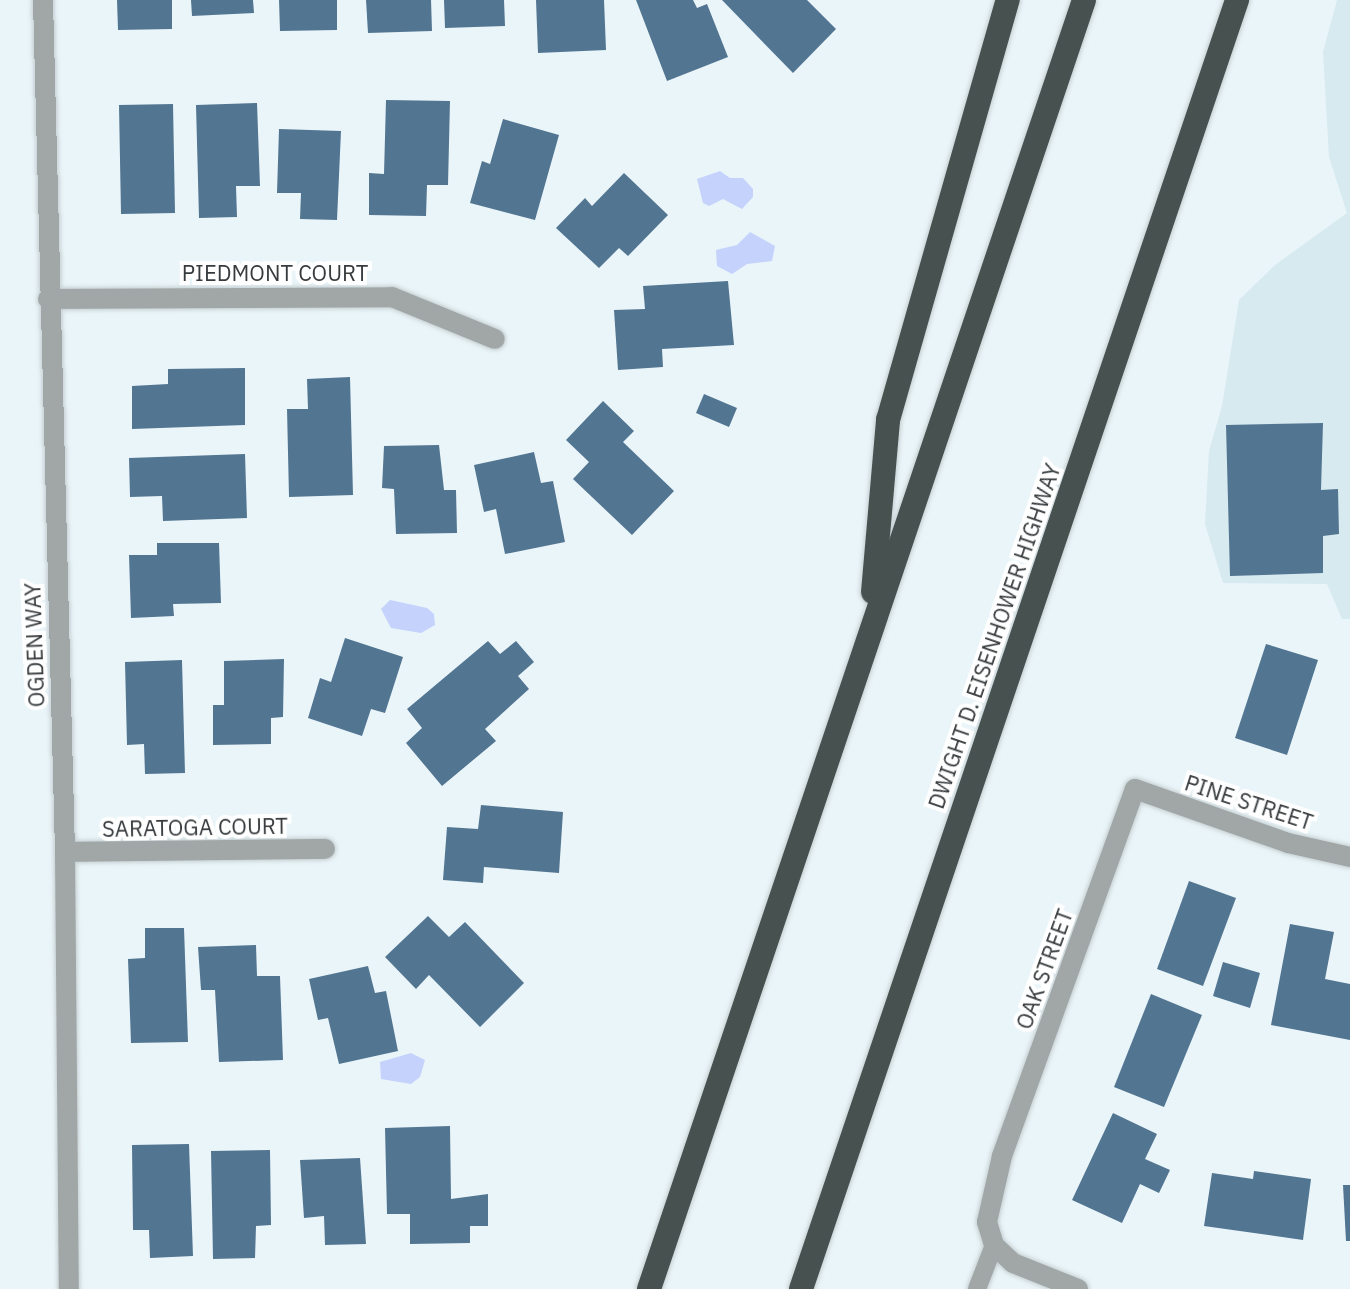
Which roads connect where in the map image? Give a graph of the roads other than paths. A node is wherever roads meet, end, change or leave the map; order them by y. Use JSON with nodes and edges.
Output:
{"nodes":[{"id":1,"x":43,"y":0,"type":"edge"},
{"id":2,"x":1008,"y":0,"type":"edge"},
{"id":3,"x":1084,"y":0,"type":"edge"},
{"id":4,"x":1237,"y":0,"type":"edge"},
{"id":5,"x":48,"y":299,"type":"junction"},
{"id":6,"x":495,"y":339,"type":"dead end"},
{"id":7,"x":870,"y":630,"type":"junction"},
{"id":8,"x":1135,"y":789,"type":"joint"},
{"id":9,"x":325,"y":849,"type":"dead end"},
{"id":10,"x":65,"y":852,"type":"junction"},
{"id":11,"x":1350,"y":857,"type":"edge"},
{"id":12,"x":994,"y":1245,"type":"junction"},
{"id":13,"x":69,"y":1289,"type":"edge"},
{"id":14,"x":649,"y":1289,"type":"edge"},
{"id":15,"x":801,"y":1289,"type":"edge"},
{"id":16,"x":977,"y":1289,"type":"edge"},
{"id":17,"x":1078,"y":1289,"type":"edge"}],
"edges":[{"from":1,"to":5,"type":"street","name":"OGDEN WAY"},
{"from":2,"to":7,"type":"highway"},
{"from":3,"to":7,"type":"highway"},
{"from":4,"to":15,"type":"highway","name":"DWIGHT D. EISENHOWER HIGHWAY"},
{"from":5,"to":6,"type":"street","name":"PIEDMONT COURT"},
{"from":5,"to":10,"type":"street","name":"OGDEN WAY"},
{"from":7,"to":14,"type":"highway"},
{"from":8,"to":11,"type":"street","name":"PINE STREET"},
{"from":8,"to":12,"type":"street","name":"OAK STREET"},
{"from":9,"to":10,"type":"street","name":"SARATOGA COURT"},
{"from":10,"to":13,"type":"street","name":"OGDEN WAY"},
{"from":12,"to":16,"type":"lane"},
{"from":12,"to":17,"type":"street"}]}
